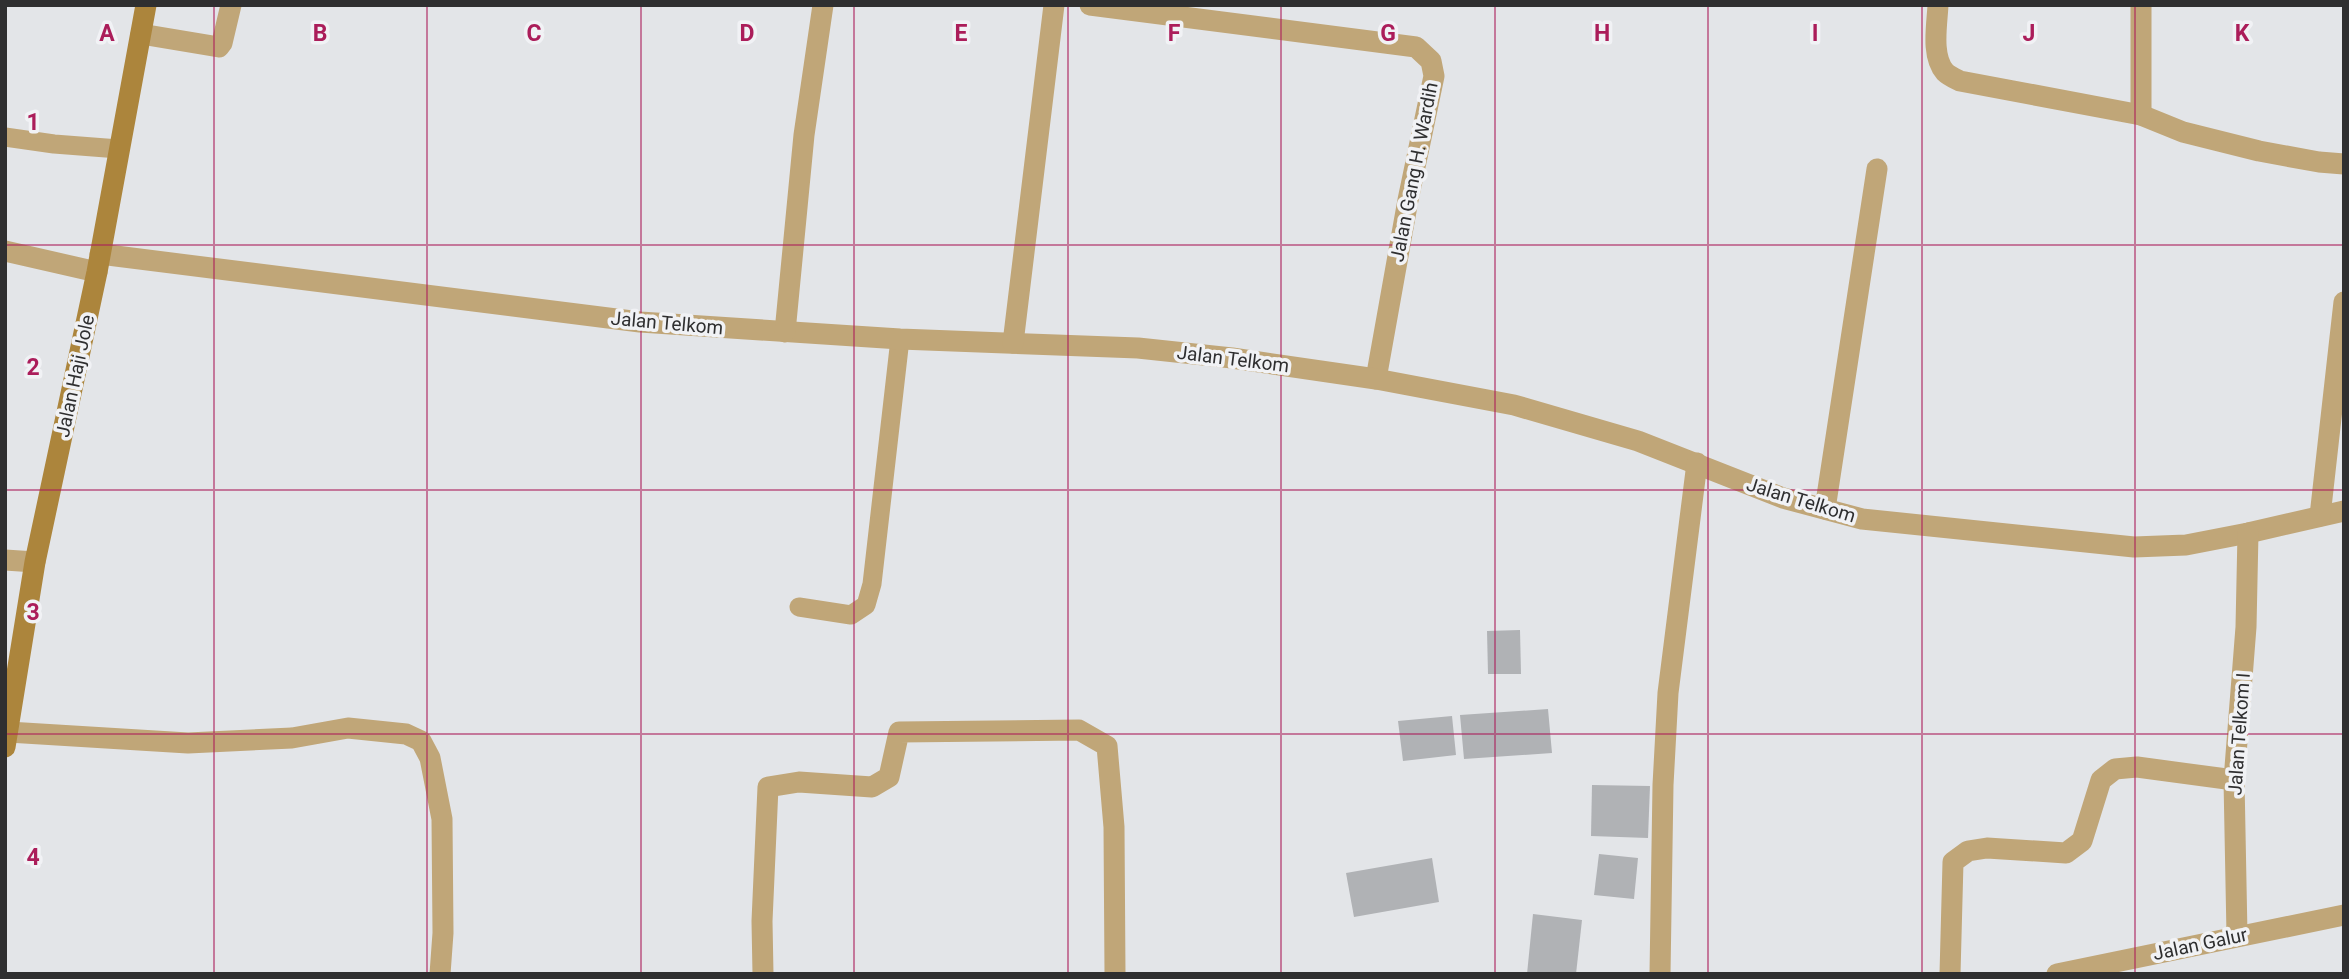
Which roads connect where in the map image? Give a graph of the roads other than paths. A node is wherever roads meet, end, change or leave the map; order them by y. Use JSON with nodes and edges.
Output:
{"nodes":[{"id":1,"x":146,"y":5,"type":"edge"},
{"id":2,"x":231,"y":5,"type":"edge"},
{"id":3,"x":823,"y":5,"type":"edge"},
{"id":4,"x":1054,"y":5,"type":"edge"},
{"id":5,"x":1090,"y":5,"type":"edge"},
{"id":6,"x":1938,"y":5,"type":"edge"},
{"id":7,"x":2141,"y":5,"type":"edge"},
{"id":8,"x":141,"y":34,"type":"junction"},
{"id":9,"x":2141,"y":115,"type":"junction"},
{"id":10,"x":5,"y":137,"type":"edge"},
{"id":11,"x":119,"y":149,"type":"junction"},
{"id":12,"x":2344,"y":164,"type":"edge"},
{"id":13,"x":1877,"y":169,"type":"dead end"},
{"id":14,"x":5,"y":251,"type":"edge"},
{"id":15,"x":98,"y":263,"type":"junction"},
{"id":16,"x":2344,"y":302,"type":"edge"},
{"id":17,"x":785,"y":332,"type":"junction"},
{"id":18,"x":900,"y":339,"type":"junction"},
{"id":19,"x":1013,"y":343,"type":"junction"},
{"id":20,"x":1376,"y":379,"type":"junction"},
{"id":21,"x":1697,"y":463,"type":"junction"},
{"id":22,"x":1825,"y":509,"type":"junction"},
{"id":23,"x":2344,"y":512,"type":"edge"},
{"id":24,"x":2320,"y":516,"type":"junction"},
{"id":25,"x":2248,"y":533,"type":"junction"},
{"id":26,"x":5,"y":561,"type":"edge"},
{"id":27,"x":35,"y":562,"type":"junction"},
{"id":28,"x":799,"y":607,"type":"dead end"},
{"id":29,"x":6,"y":739,"type":"edge"},
{"id":30,"x":2234,"y":780,"type":"junction"},
{"id":31,"x":2344,"y":915,"type":"edge"},
{"id":32,"x":2237,"y":935,"type":"junction"},
{"id":33,"x":440,"y":974,"type":"edge"},
{"id":34,"x":762,"y":974,"type":"edge"},
{"id":35,"x":1115,"y":974,"type":"edge"},
{"id":36,"x":1660,"y":974,"type":"edge"},
{"id":37,"x":1950,"y":974,"type":"edge"},
{"id":38,"x":2057,"y":974,"type":"edge"}],
"edges":[{"from":1,"to":8,"type":"main road","name":"Jalan Haji Jole"},
{"from":2,"to":8,"type":"street"},
{"from":3,"to":17,"type":"street"},
{"from":4,"to":19,"type":"street"},
{"from":5,"to":20,"type":"street","name":"Jalan Gang H. Wardih"},
{"from":6,"to":9,"type":"street"},
{"from":7,"to":9,"type":"street"},
{"from":8,"to":11,"type":"main road","name":"Jalan Haji Jole"},
{"from":9,"to":12,"type":"street"},
{"from":10,"to":11,"type":"lane"},
{"from":11,"to":15,"type":"main road","name":"Jalan Haji Jole"},
{"from":13,"to":22,"type":"street"},
{"from":14,"to":15,"type":"street","name":"Jalan Telkom"},
{"from":15,"to":17,"type":"street","name":"Jalan Telkom"},
{"from":15,"to":27,"type":"main road","name":"Jalan Haji Jole"},
{"from":16,"to":24,"type":"street"},
{"from":17,"to":18,"type":"street","name":"Jalan Telkom"},
{"from":18,"to":19,"type":"street","name":"Jalan Telkom"},
{"from":18,"to":28,"type":"lane"},
{"from":19,"to":20,"type":"street","name":"Jalan Telkom"},
{"from":20,"to":21,"type":"street","name":"Jalan Telkom"},
{"from":21,"to":22,"type":"street","name":"Jalan Telkom"},
{"from":21,"to":36,"type":"street"},
{"from":22,"to":25,"type":"street","name":"Jalan Telkom"},
{"from":23,"to":24,"type":"street","name":"Jalan Telkom"},
{"from":24,"to":25,"type":"street","name":"Jalan Telkom"},
{"from":25,"to":30,"type":"street","name":"Jalan Telkom I"},
{"from":26,"to":27,"type":"street"},
{"from":27,"to":29,"type":"main road","name":"Jalan Haji Jole"},
{"from":29,"to":33,"type":"street"},
{"from":30,"to":32,"type":"street","name":"Jalan Telkom I"},
{"from":30,"to":37,"type":"street"},
{"from":31,"to":32,"type":"street","name":"Jalan Galur"},
{"from":32,"to":38,"type":"street","name":"Jalan Galur"},
{"from":34,"to":35,"type":"street"}]}
